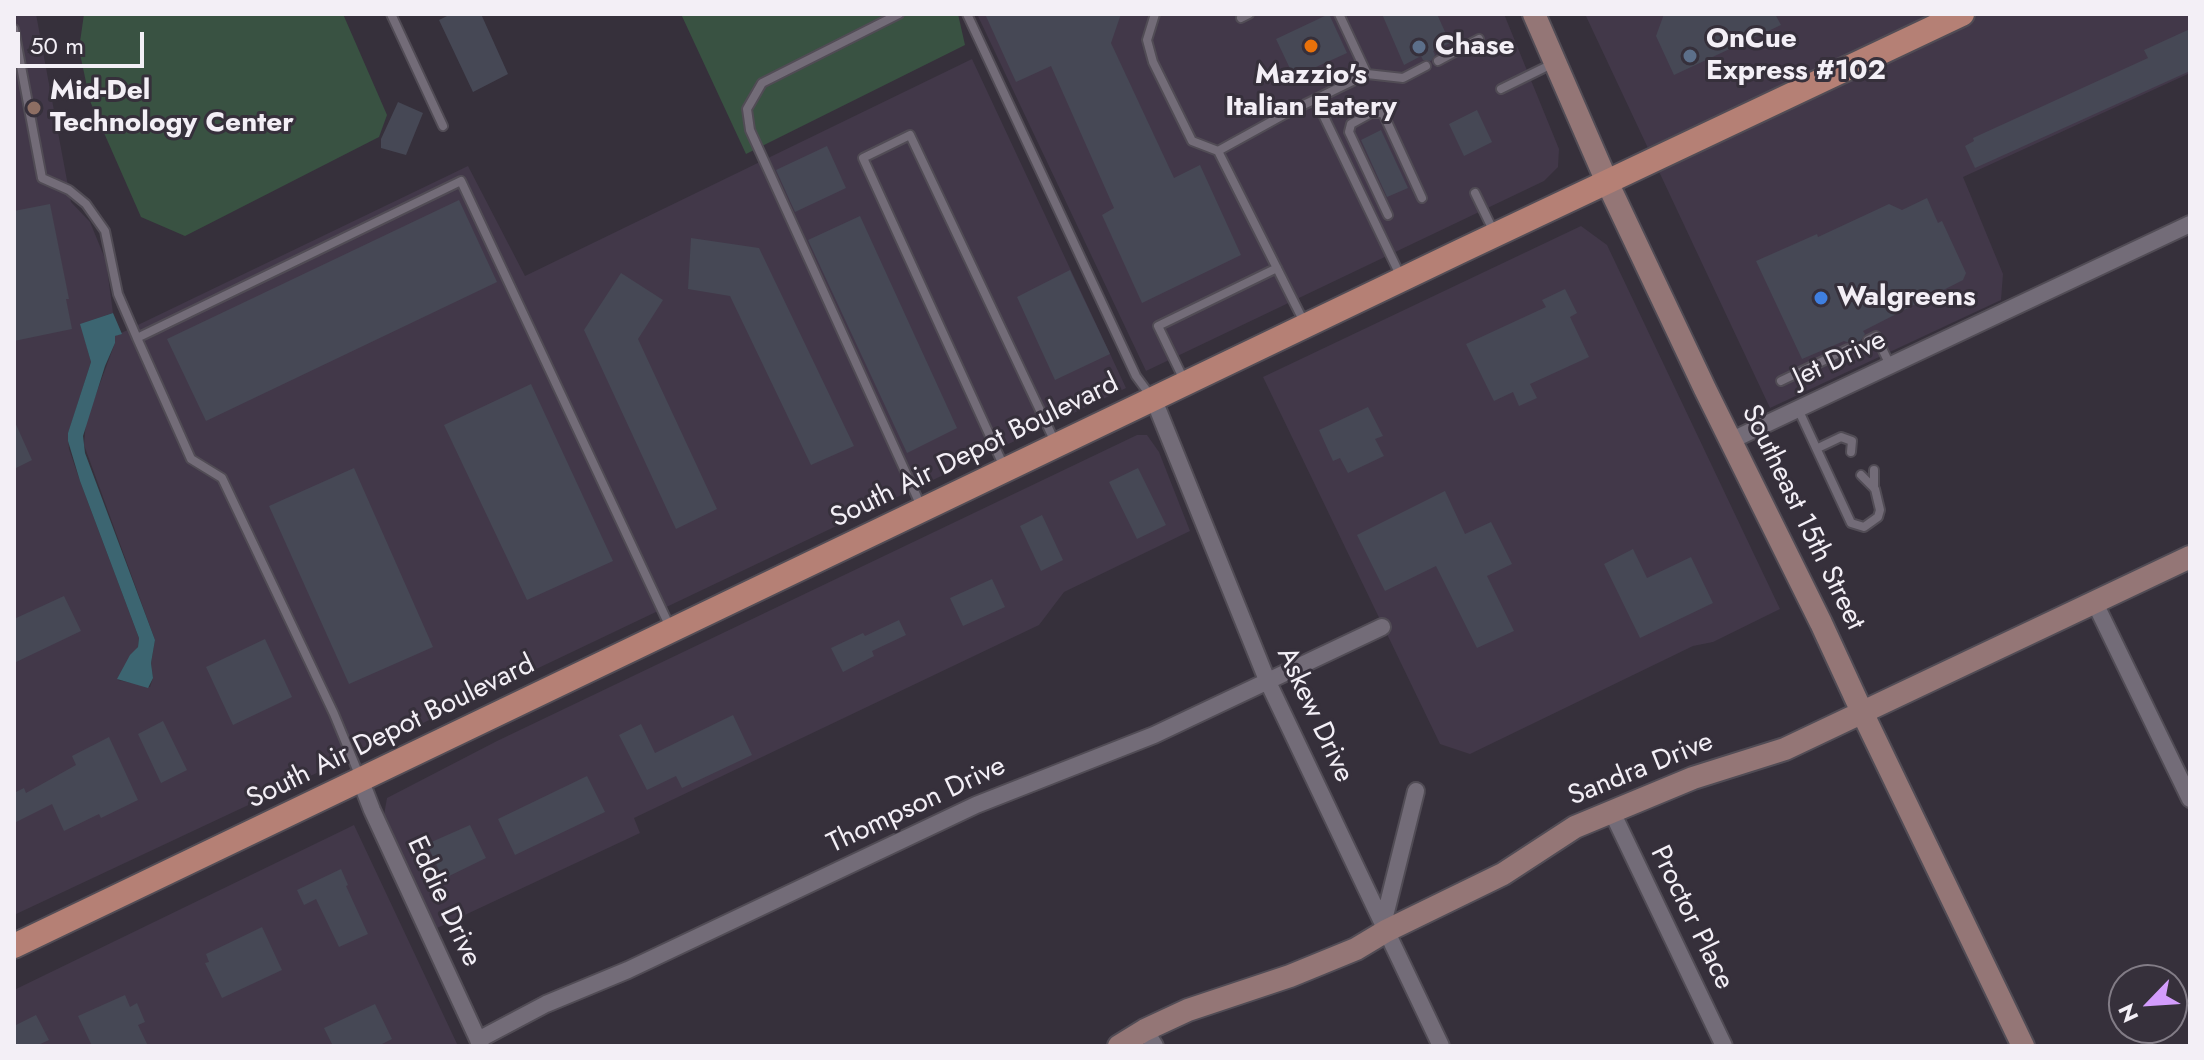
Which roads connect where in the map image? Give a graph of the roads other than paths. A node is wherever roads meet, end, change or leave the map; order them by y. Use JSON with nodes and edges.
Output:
{"nodes":[{"id":1,"x":391,"y":14,"type":"edge"},
{"id":2,"x":899,"y":14,"type":"edge"},
{"id":3,"x":967,"y":14,"type":"edge"},
{"id":4,"x":1155,"y":14,"type":"edge"},
{"id":5,"x":1339,"y":14,"type":"edge"},
{"id":6,"x":1534,"y":14,"type":"edge"},
{"id":7,"x":1962,"y":14,"type":"edge"},
{"id":8,"x":14,"y":29,"type":"edge"},
{"id":9,"x":1479,"y":39,"type":"dead end"},
{"id":10,"x":1438,"y":61,"type":"dead end"},
{"id":11,"x":1555,"y":63,"type":"junction"},
{"id":12,"x":1426,"y":66,"type":"dead end"},
{"id":13,"x":1367,"y":74,"type":"junction"},
{"id":14,"x":1501,"y":89,"type":"dead end"},
{"id":15,"x":1316,"y":100,"type":"junction"},
{"id":16,"x":443,"y":126,"type":"dead end"},
{"id":17,"x":1218,"y":151,"type":"junction"},
{"id":18,"x":1607,"y":182,"type":"junction"},
{"id":19,"x":1475,"y":193,"type":"dead end"},
{"id":20,"x":1422,"y":198,"type":"dead end"},
{"id":21,"x":1388,"y":215,"type":"dead end"},
{"id":22,"x":2190,"y":224,"type":"edge"},
{"id":23,"x":1495,"y":235,"type":"junction"},
{"id":24,"x":1277,"y":268,"type":"junction"},
{"id":25,"x":1402,"y":279,"type":"junction"},
{"id":26,"x":1306,"y":326,"type":"junction"},
{"id":27,"x":137,"y":338,"type":"junction"},
{"id":28,"x":1868,"y":340,"type":"dead end"},
{"id":29,"x":1848,"y":349,"type":"dead end"},
{"id":30,"x":1890,"y":365,"type":"junction"},
{"id":31,"x":1781,"y":381,"type":"dead end"},
{"id":32,"x":1186,"y":384,"type":"junction"},
{"id":33,"x":1154,"y":400,"type":"junction"},
{"id":34,"x":1798,"y":409,"type":"junction"},
{"id":35,"x":1730,"y":441,"type":"junction"},
{"id":36,"x":1852,"y":441,"type":"junction"},
{"id":37,"x":1057,"y":446,"type":"junction"},
{"id":38,"x":1863,"y":447,"type":"dead end"},
{"id":39,"x":1818,"y":448,"type":"junction"},
{"id":40,"x":1851,"y":452,"type":"dead end"},
{"id":41,"x":1874,"y":470,"type":"dead end"},
{"id":42,"x":1006,"y":471,"type":"junction"},
{"id":43,"x":1861,"y":475,"type":"dead end"},
{"id":44,"x":1875,"y":489,"type":"junction"},
{"id":45,"x":923,"y":511,"type":"junction"},
{"id":46,"x":2190,"y":557,"type":"edge"},
{"id":47,"x":2094,"y":601,"type":"junction"},
{"id":48,"x":1382,"y":627,"type":"dead end"},
{"id":49,"x":672,"y":631,"type":"junction"},
{"id":50,"x":1267,"y":680,"type":"junction"},
{"id":51,"x":1862,"y":712,"type":"junction"},
{"id":52,"x":360,"y":779,"type":"junction"},
{"id":53,"x":1416,"y":791,"type":"dead end"},
{"id":54,"x":2190,"y":799,"type":"edge"},
{"id":55,"x":1612,"y":812,"type":"junction"},
{"id":56,"x":1385,"y":928,"type":"junction"},
{"id":57,"x":14,"y":946,"type":"edge"},
{"id":58,"x":1150,"y":1038,"type":"edge"},
{"id":59,"x":479,"y":1043,"type":"edge"},
{"id":60,"x":1119,"y":1046,"type":"edge"},
{"id":61,"x":1441,"y":1046,"type":"edge"},
{"id":62,"x":1724,"y":1046,"type":"edge"},
{"id":63,"x":2023,"y":1046,"type":"edge"}],
"edges":[{"from":1,"to":16,"type":"lane"},
{"from":2,"to":45,"type":"lane"},
{"from":3,"to":33,"type":"lane"},
{"from":4,"to":17,"type":"lane"},
{"from":5,"to":13,"type":"lane"},
{"from":6,"to":11,"type":"street","name":"Southeast 15th Street"},
{"from":7,"to":18,"type":"main road","name":"South Air Depot Boulevard"},
{"from":8,"to":27,"type":"lane"},
{"from":9,"to":10,"type":"lane"},
{"from":11,"to":14,"type":"lane"},
{"from":11,"to":18,"type":"street","name":"Southeast 15th Street"},
{"from":12,"to":13,"type":"lane"},
{"from":13,"to":15,"type":"lane"},
{"from":15,"to":17,"type":"lane"},
{"from":15,"to":25,"type":"lane"},
{"from":17,"to":24,"type":"lane"},
{"from":18,"to":23,"type":"main road","name":"South Air Depot Boulevard"},
{"from":18,"to":35,"type":"street","name":"Southeast 15th Street"},
{"from":19,"to":23,"type":"lane"},
{"from":20,"to":21,"type":"lane"},
{"from":22,"to":30,"type":"street","name":"Jet Drive"},
{"from":23,"to":25,"type":"main road","name":"South Air Depot Boulevard"},
{"from":24,"to":26,"type":"lane"},
{"from":24,"to":32,"type":"lane"},
{"from":25,"to":26,"type":"main road","name":"South Air Depot Boulevard"},
{"from":26,"to":32,"type":"main road","name":"South Air Depot Boulevard"},
{"from":27,"to":49,"type":"lane"},
{"from":27,"to":52,"type":"lane"},
{"from":28,"to":30,"type":"lane"},
{"from":29,"to":31,"type":"lane"},
{"from":30,"to":34,"type":"street","name":"Jet Drive"},
{"from":32,"to":33,"type":"main road","name":"South Air Depot Boulevard"},
{"from":33,"to":37,"type":"main road","name":"South Air Depot Boulevard"},
{"from":33,"to":50,"type":"street","name":"Askew Drive"},
{"from":34,"to":35,"type":"street","name":"Jet Drive"},
{"from":34,"to":39,"type":"lane"},
{"from":35,"to":51,"type":"street","name":"Southeast 15th Street"},
{"from":36,"to":38,"type":"lane"},
{"from":36,"to":39,"type":"lane"},
{"from":36,"to":40,"type":"lane"},
{"from":37,"to":42,"type":"main road","name":"South Air Depot Boulevard"},
{"from":37,"to":42,"type":"lane"},
{"from":39,"to":44,"type":"lane"},
{"from":41,"to":44,"type":"lane"},
{"from":42,"to":45,"type":"main road","name":"South Air Depot Boulevard"},
{"from":43,"to":44,"type":"lane"},
{"from":45,"to":49,"type":"main road","name":"South Air Depot Boulevard"},
{"from":46,"to":47,"type":"street","name":"Sandra Drive"},
{"from":47,"to":51,"type":"street","name":"Sandra Drive"},
{"from":47,"to":54,"type":"street"},
{"from":48,"to":50,"type":"street","name":"Thompson Drive"},
{"from":49,"to":52,"type":"main road","name":"South Air Depot Boulevard"},
{"from":50,"to":56,"type":"street","name":"Askew Drive"},
{"from":50,"to":59,"type":"street","name":"Thompson Drive"},
{"from":51,"to":55,"type":"street","name":"Sandra Drive"},
{"from":51,"to":63,"type":"street","name":"Southeast 15th Street"},
{"from":52,"to":57,"type":"main road","name":"South Air Depot Boulevard"},
{"from":52,"to":59,"type":"street","name":"Eddie Drive"},
{"from":53,"to":56,"type":"street"},
{"from":55,"to":56,"type":"street","name":"Sandra Drive"},
{"from":55,"to":62,"type":"street","name":"Proctor Place"},
{"from":56,"to":58,"type":"street","name":"Sandra Drive"},
{"from":56,"to":61,"type":"street","name":"Askew Drive"},
{"from":58,"to":60,"type":"street","name":"Sandra Drive"}]}
